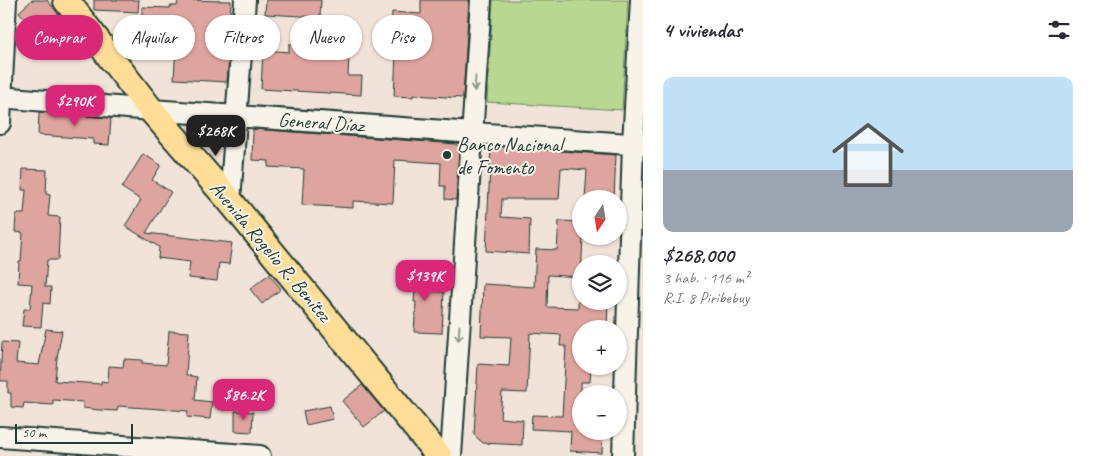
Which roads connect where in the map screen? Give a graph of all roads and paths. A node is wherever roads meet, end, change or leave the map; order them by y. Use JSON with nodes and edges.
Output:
{"nodes":[{"id":1,"x":6,"y":0,"type":"edge"},
{"id":2,"x":66,"y":0,"type":"edge"},
{"id":3,"x":244,"y":0,"type":"edge"},
{"id":4,"x":480,"y":0,"type":"edge"},
{"id":5,"x":641,"y":0,"type":"edge"},
{"id":6,"x":1,"y":97,"type":"edge"},
{"id":7,"x":151,"y":110,"type":"junction"},
{"id":8,"x":236,"y":116,"type":"junction"},
{"id":9,"x":0,"y":123,"type":"edge"},
{"id":10,"x":472,"y":133,"type":"junction"},
{"id":11,"x":638,"y":144,"type":"edge"},
{"id":12,"x":230,"y":201,"type":"junction"},
{"id":13,"x":0,"y":437,"type":"edge"},
{"id":14,"x":231,"y":455,"type":"edge"},
{"id":15,"x":260,"y":456,"type":"edge"},
{"id":16,"x":439,"y":456,"type":"edge"},
{"id":17,"x":451,"y":456,"type":"edge"},
{"id":18,"x":623,"y":456,"type":"edge"}],
"edges":[{"from":1,"to":6,"type":"street"},
{"from":2,"to":7,"type":"main road","name":"Avenida Rogelio R. Benítez"},
{"from":3,"to":8,"type":"street"},
{"from":4,"to":10,"type":"street","one_way":true},
{"from":5,"to":11,"type":"street"},
{"from":6,"to":7,"type":"street","name":"General Díaz"},
{"from":6,"to":9,"type":"street"},
{"from":7,"to":8,"type":"street","name":"General Díaz"},
{"from":7,"to":12,"type":"main road","name":"Avenida Rogelio R. Benítez"},
{"from":8,"to":10,"type":"street","name":"General Díaz"},
{"from":8,"to":12,"type":"street"},
{"from":10,"to":11,"type":"street","name":"General Díaz"},
{"from":10,"to":17,"type":"street","one_way":true},
{"from":11,"to":18,"type":"street"},
{"from":12,"to":16,"type":"main road","name":"Avenida Rogelio R. Benítez"},
{"from":13,"to":14,"type":"street"},
{"from":14,"to":15,"type":"street"}]}
